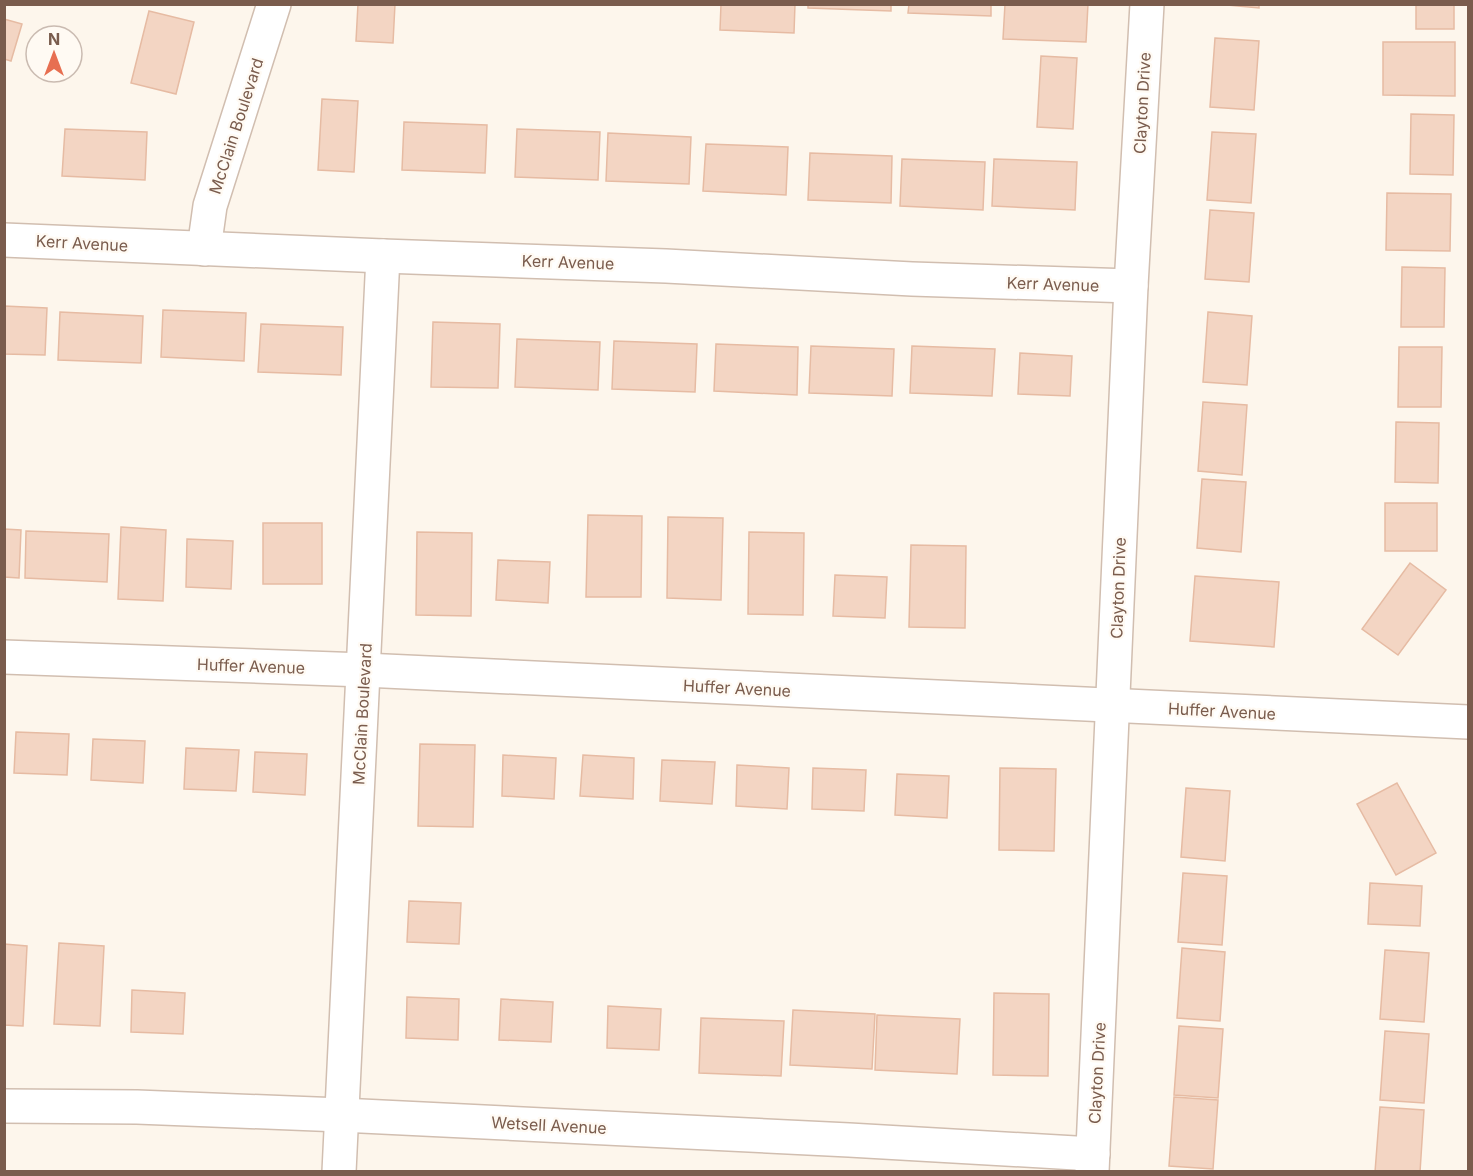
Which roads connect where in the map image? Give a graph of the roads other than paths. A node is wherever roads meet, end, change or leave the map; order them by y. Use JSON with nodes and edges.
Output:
{"nodes":[{"id":1,"x":274,"y":4,"type":"edge"},
{"id":2,"x":1147,"y":4,"type":"edge"},
{"id":3,"x":4,"y":240,"type":"edge"},
{"id":4,"x":204,"y":249,"type":"junction"},
{"id":5,"x":383,"y":256,"type":"junction"},
{"id":6,"x":1131,"y":286,"type":"junction"},
{"id":7,"x":4,"y":657,"type":"edge"},
{"id":8,"x":364,"y":670,"type":"junction"},
{"id":9,"x":1113,"y":706,"type":"junction"},
{"id":10,"x":1468,"y":722,"type":"edge"},
{"id":11,"x":4,"y":1106,"type":"edge"},
{"id":12,"x":341,"y":1115,"type":"junction"},
{"id":13,"x":1093,"y":1163,"type":"edge"},
{"id":14,"x":339,"y":1172,"type":"edge"}],
"edges":[{"from":1,"to":4,"type":"street","name":"McClain Boulevard"},
{"from":2,"to":6,"type":"street","name":"Clayton Drive"},
{"from":3,"to":4,"type":"street","name":"Kerr Avenue"},
{"from":4,"to":5,"type":"street","name":"Kerr Avenue"},
{"from":5,"to":6,"type":"street","name":"Kerr Avenue"},
{"from":5,"to":8,"type":"street","name":"McClain Boulevard"},
{"from":6,"to":9,"type":"street","name":"Clayton Drive"},
{"from":7,"to":8,"type":"street","name":"Huffer Avenue"},
{"from":8,"to":9,"type":"street","name":"Huffer Avenue"},
{"from":8,"to":12,"type":"street","name":"McClain Boulevard"},
{"from":9,"to":10,"type":"street","name":"Huffer Avenue"},
{"from":9,"to":13,"type":"street","name":"Clayton Drive"},
{"from":11,"to":12,"type":"street","name":"Wetsell Avenue"},
{"from":12,"to":13,"type":"street","name":"Wetsell Avenue"},
{"from":12,"to":14,"type":"street","name":"McClain Boulevard"}]}
